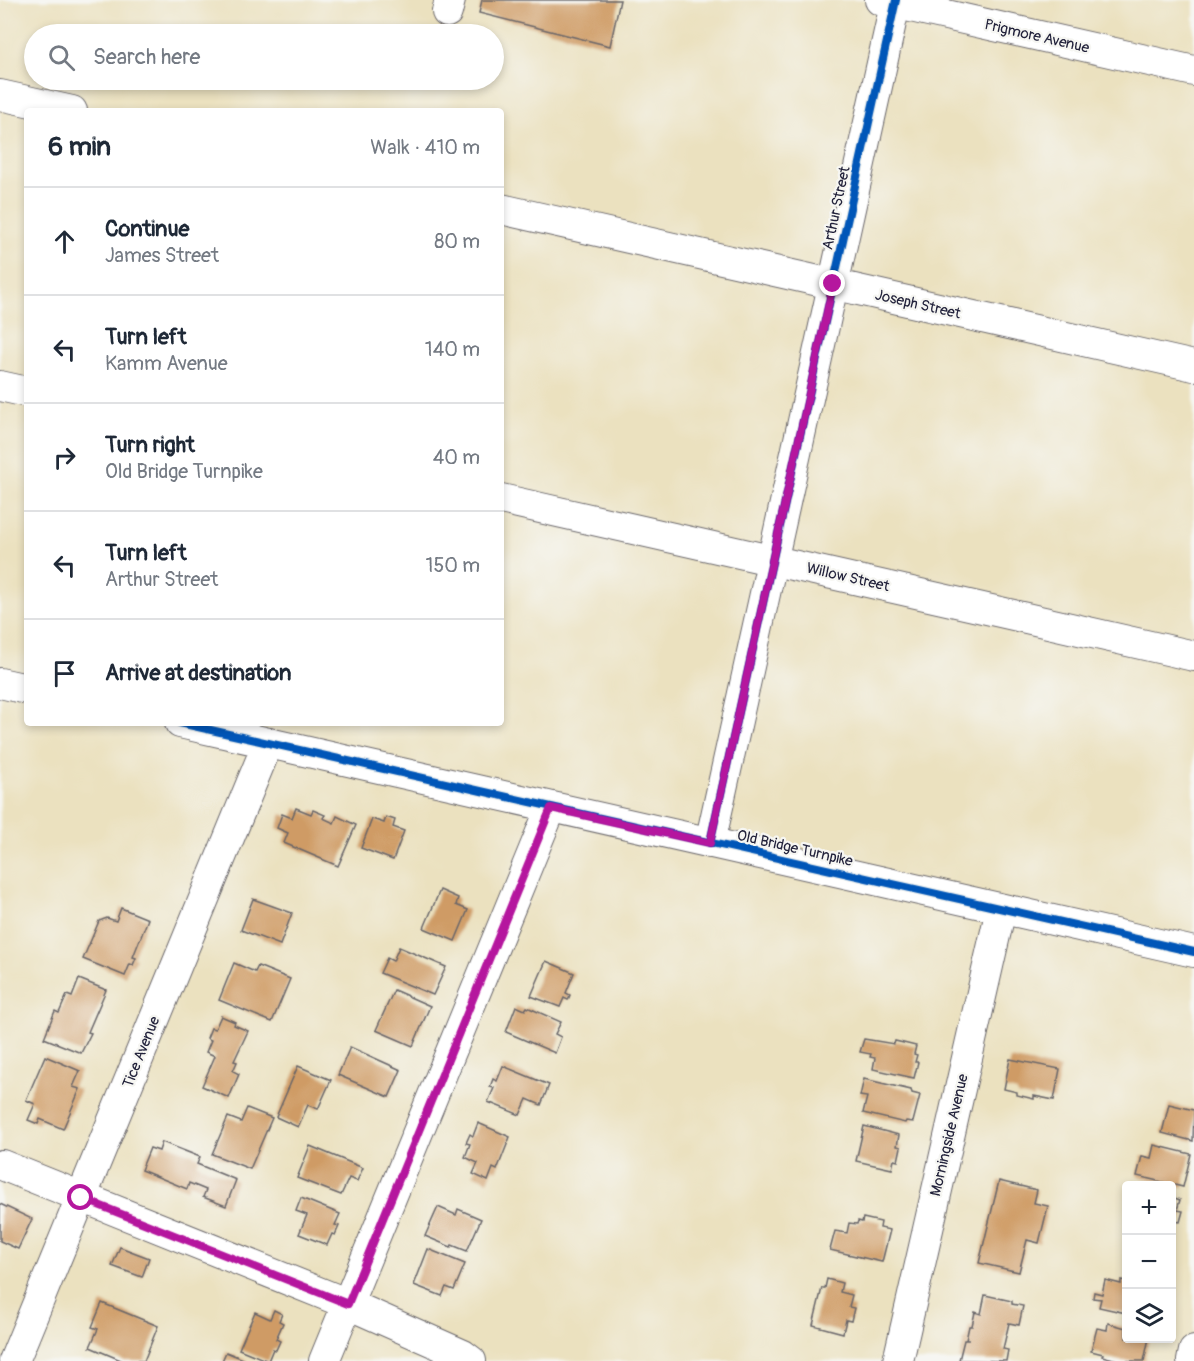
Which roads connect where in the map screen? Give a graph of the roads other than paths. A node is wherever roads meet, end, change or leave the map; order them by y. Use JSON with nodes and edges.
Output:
{"nodes":[{"id":1,"x":890,"y":1,"type":"edge"},
{"id":2,"x":1194,"y":71,"type":"edge"},
{"id":3,"x":0,"y":95,"type":"edge"},
{"id":4,"x":58,"y":108,"type":"edge"},
{"id":5,"x":504,"y":210,"type":"edge"},
{"id":6,"x":833,"y":284,"type":"junction"},
{"id":7,"x":1194,"y":366,"type":"edge"},
{"id":8,"x":0,"y":386,"type":"edge"},
{"id":9,"x":24,"y":391,"type":"edge"},
{"id":10,"x":504,"y":500,"type":"edge"},
{"id":11,"x":771,"y":560,"type":"junction"},
{"id":12,"x":1194,"y":656,"type":"edge"},
{"id":13,"x":193,"y":726,"type":"edge"},
{"id":14,"x":268,"y":743,"type":"junction"},
{"id":15,"x":551,"y":808,"type":"junction"},
{"id":16,"x":710,"y":843,"type":"junction"},
{"id":17,"x":1001,"y":909,"type":"junction"},
{"id":18,"x":1194,"y":952,"type":"edge"},
{"id":19,"x":2,"y":1165,"type":"dead end"},
{"id":20,"x":81,"y":1198,"type":"junction"},
{"id":21,"x":348,"y":1304,"type":"junction"},
{"id":22,"x":1194,"y":1351,"type":"edge"},
{"id":23,"x":14,"y":1361,"type":"edge"},
{"id":24,"x":324,"y":1361,"type":"edge"},
{"id":25,"x":471,"y":1361,"type":"edge"},
{"id":26,"x":898,"y":1361,"type":"edge"},
{"id":27,"x":1192,"y":1361,"type":"edge"}],
"edges":[{"from":1,"to":2,"type":"street","name":"Prigmore Avenue"},
{"from":1,"to":6,"type":"street","name":"Arthur Street"},
{"from":3,"to":4,"type":"street"},
{"from":5,"to":6,"type":"street","name":"Joseph Street"},
{"from":6,"to":7,"type":"street","name":"Joseph Street"},
{"from":6,"to":11,"type":"street","name":"Arthur Street"},
{"from":8,"to":9,"type":"street"},
{"from":10,"to":11,"type":"street","name":"Willow Street"},
{"from":11,"to":12,"type":"street","name":"Willow Street"},
{"from":11,"to":16,"type":"street","name":"Arthur Street"},
{"from":13,"to":14,"type":"street","name":"Old Bridge Turnpike"},
{"from":14,"to":15,"type":"street","name":"Old Bridge Turnpike"},
{"from":14,"to":20,"type":"street","name":"Tice Avenue"},
{"from":15,"to":16,"type":"street","name":"Old Bridge Turnpike"},
{"from":15,"to":21,"type":"street"},
{"from":16,"to":17,"type":"street","name":"Old Bridge Turnpike"},
{"from":17,"to":18,"type":"street","name":"Old Bridge Turnpike"},
{"from":17,"to":26,"type":"street","name":"Morningside Avenue"},
{"from":19,"to":20,"type":"street"},
{"from":20,"to":21,"type":"street"},
{"from":20,"to":23,"type":"street","name":"Tice Avenue"},
{"from":21,"to":24,"type":"street"},
{"from":21,"to":25,"type":"street"},
{"from":22,"to":27,"type":"street"}]}
